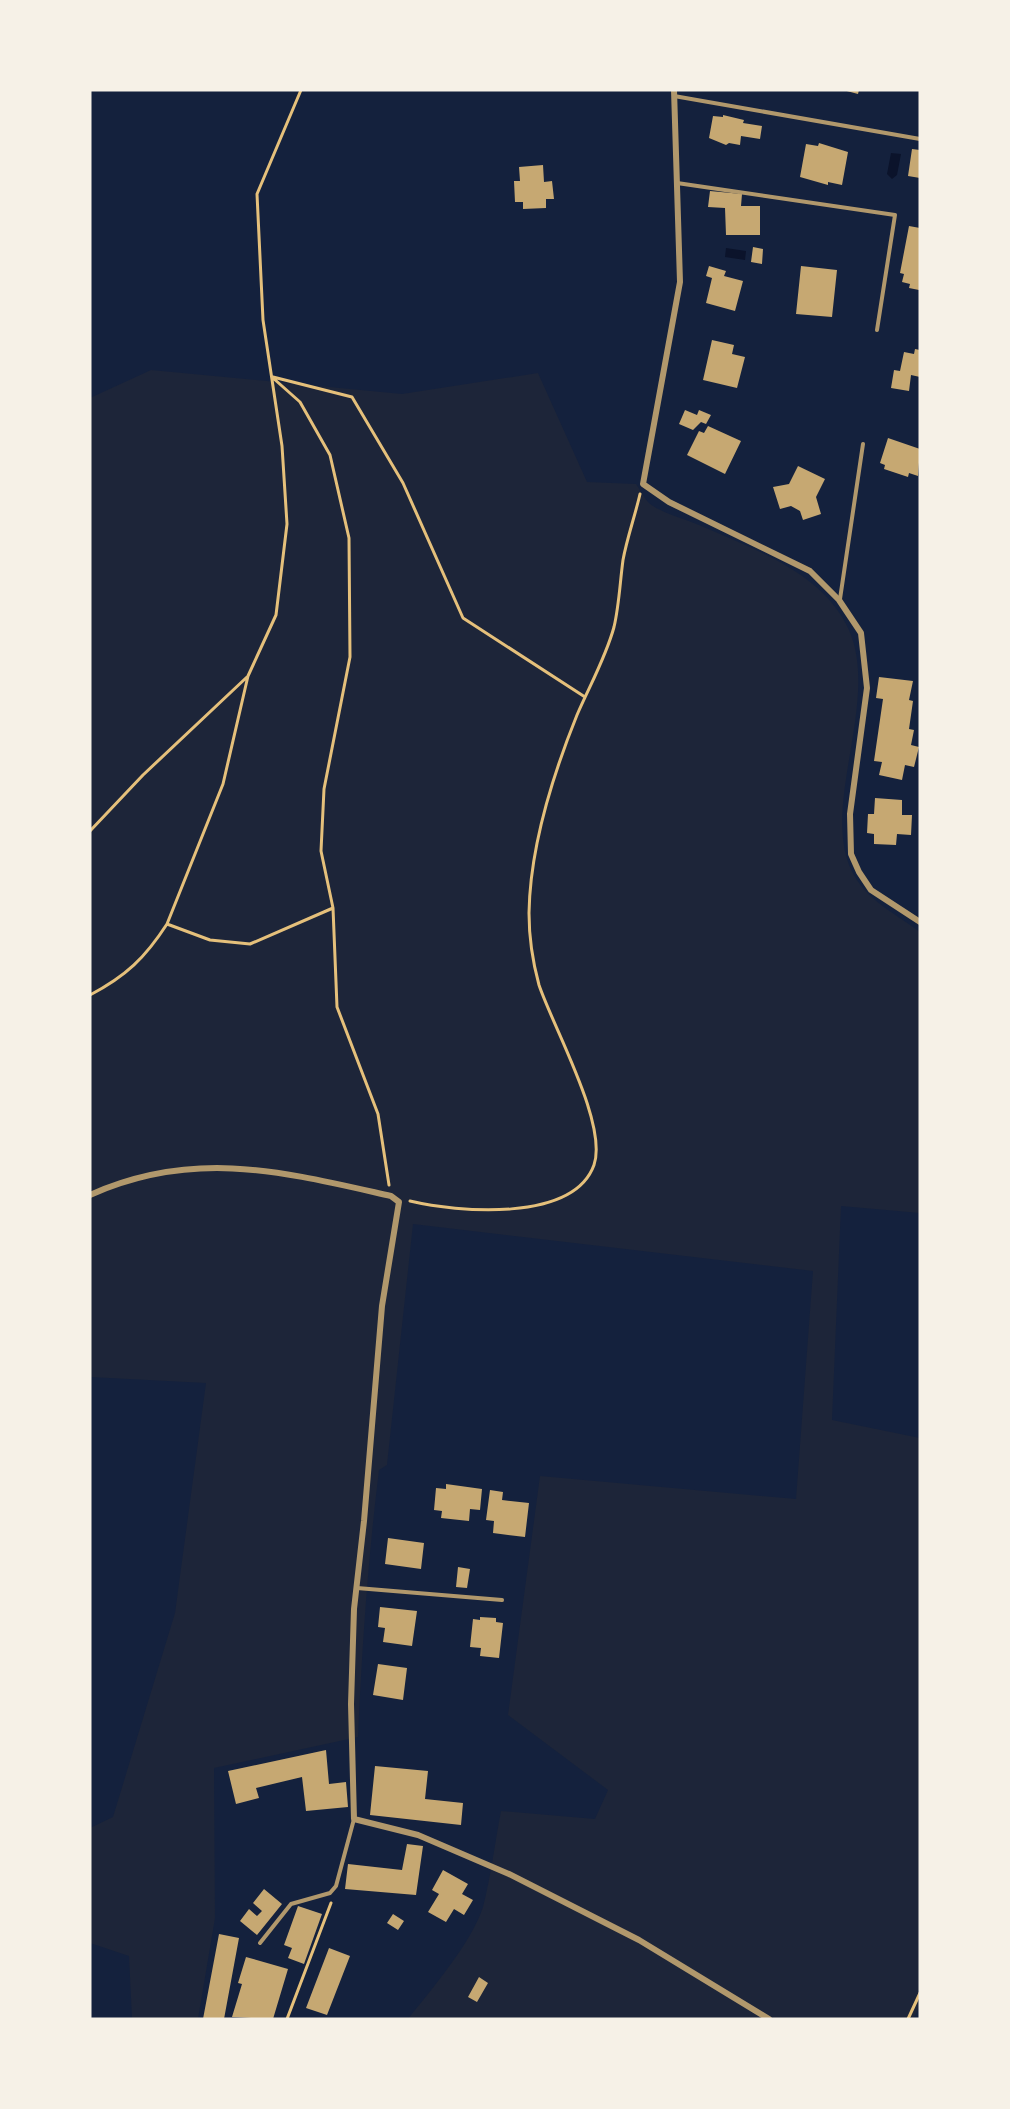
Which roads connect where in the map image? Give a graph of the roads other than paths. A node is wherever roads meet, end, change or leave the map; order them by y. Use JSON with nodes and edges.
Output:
{"nodes":[{"id":1,"x":674,"y":93,"type":"edge"},
{"id":2,"x":920,"y":139,"type":"edge"},
{"id":3,"x":677,"y":183,"type":"junction"},
{"id":4,"x":877,"y":330,"type":"dead end"},
{"id":5,"x":863,"y":444,"type":"dead end"},
{"id":6,"x":839,"y":600,"type":"junction"},
{"id":7,"x":920,"y":922,"type":"edge"},
{"id":8,"x":90,"y":1195,"type":"edge"},
{"id":9,"x":357,"y":1588,"type":"junction"},
{"id":10,"x":502,"y":1600,"type":"dead end"},
{"id":11,"x":354,"y":1819,"type":"junction"},
{"id":12,"x":260,"y":1943,"type":"dead end"},
{"id":13,"x":769,"y":2019,"type":"edge"}],
"edges":[{"from":1,"to":2,"type":"lane"},
{"from":1,"to":3,"type":"street"},
{"from":3,"to":4,"type":"lane"},
{"from":3,"to":6,"type":"street"},
{"from":5,"to":6,"type":"lane"},
{"from":6,"to":7,"type":"street"},
{"from":8,"to":9,"type":"street"},
{"from":9,"to":10,"type":"lane"},
{"from":9,"to":11,"type":"street"},
{"from":11,"to":12,"type":"lane"},
{"from":11,"to":13,"type":"street"}]}
